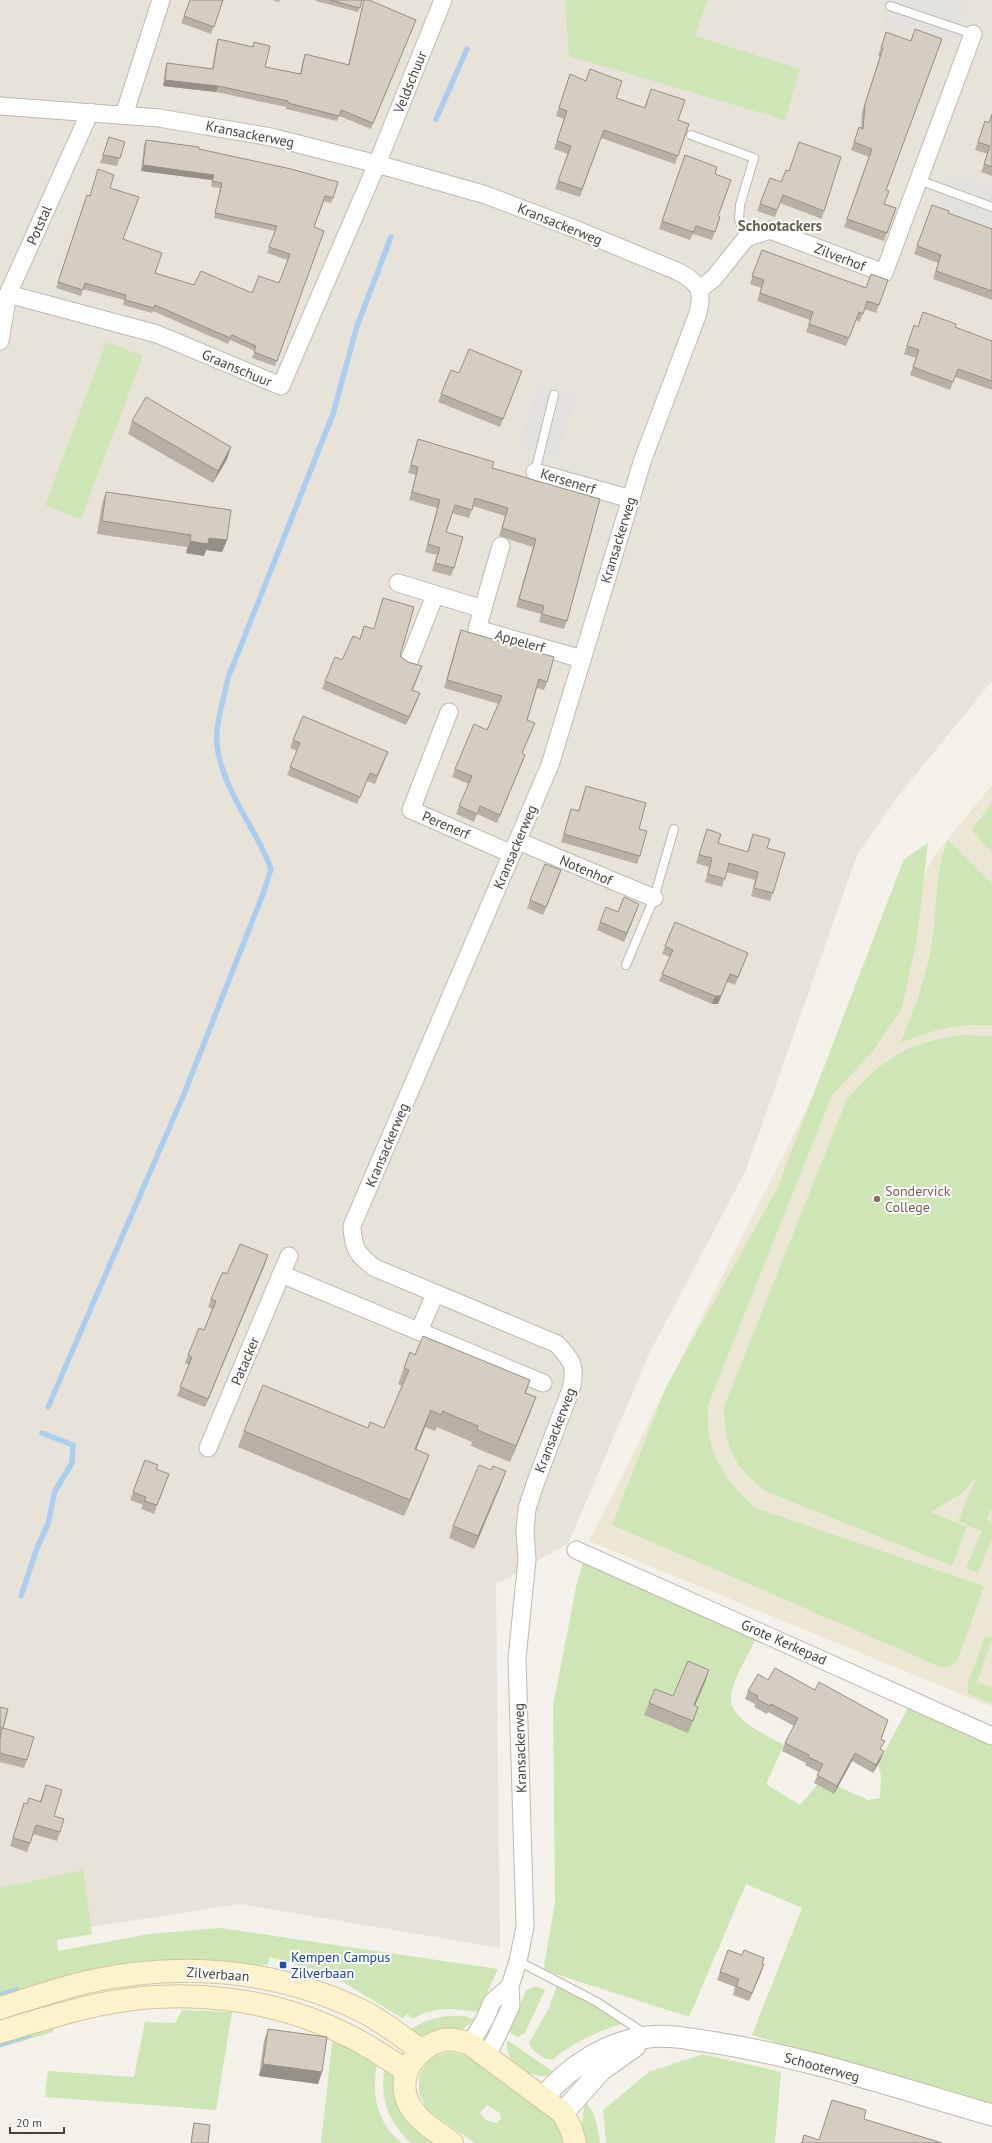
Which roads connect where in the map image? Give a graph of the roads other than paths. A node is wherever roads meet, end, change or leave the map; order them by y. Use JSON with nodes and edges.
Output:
{"nodes":[{"id":1,"x":161,"y":0,"type":"edge"},
{"id":2,"x":443,"y":0,"type":"edge"},
{"id":3,"x":890,"y":6,"type":"dead end"},
{"id":4,"x":973,"y":34,"type":"joint"},
{"id":5,"x":0,"y":106,"type":"edge"},
{"id":6,"x":90,"y":112,"type":"junction"},
{"id":7,"x":124,"y":115,"type":"junction"},
{"id":8,"x":691,"y":135,"type":"dead end"},
{"id":9,"x":377,"y":164,"type":"junction"},
{"id":10,"x":919,"y":180,"type":"junction"},
{"id":11,"x":992,"y":207,"type":"edge"},
{"id":12,"x":746,"y":238,"type":"junction"},
{"id":13,"x":699,"y":290,"type":"junction"},
{"id":14,"x":8,"y":294,"type":"junction"},
{"id":15,"x":0,"y":341,"type":"edge"},
{"id":16,"x":554,"y":395,"type":"dead end"},
{"id":17,"x":534,"y":472,"type":"joint"},
{"id":18,"x":631,"y":499,"type":"junction"},
{"id":19,"x":501,"y":546,"type":"dead end"},
{"id":20,"x":398,"y":583,"type":"dead end"},
{"id":21,"x":434,"y":595,"type":"junction"},
{"id":22,"x":483,"y":609,"type":"junction"},
{"id":23,"x":582,"y":659,"type":"junction"},
{"id":24,"x":409,"y":661,"type":"edge"},
{"id":25,"x":449,"y":712,"type":"dead end"},
{"id":26,"x":674,"y":829,"type":"dead end"},
{"id":27,"x":515,"y":847,"type":"junction"},
{"id":28,"x":654,"y":898,"type":"junction"},
{"id":29,"x":626,"y":966,"type":"dead end"},
{"id":30,"x":289,"y":1256,"type":"dead end"},
{"id":31,"x":281,"y":1274,"type":"junction"},
{"id":32,"x":434,"y":1294,"type":"junction"},
{"id":33,"x":419,"y":1332,"type":"junction"},
{"id":34,"x":543,"y":1383,"type":"dead end"},
{"id":35,"x":208,"y":1448,"type":"dead end"},
{"id":36,"x":576,"y":1550,"type":"dead end"},
{"id":37,"x":992,"y":1736,"type":"edge"},
{"id":38,"x":518,"y":1961,"type":"junction"},
{"id":39,"x":510,"y":1986,"type":"junction"},
{"id":40,"x":0,"y":2008,"type":"edge"},
{"id":41,"x":0,"y":2032,"type":"edge"},
{"id":42,"x":649,"y":2036,"type":"junction"},
{"id":43,"x":470,"y":2044,"type":"junction"},
{"id":44,"x":422,"y":2051,"type":"junction"},
{"id":45,"x":487,"y":2058,"type":"junction"},
{"id":46,"x":407,"y":2071,"type":"junction"},
{"id":47,"x":543,"y":2098,"type":"junction"},
{"id":48,"x":563,"y":2113,"type":"junction"},
{"id":49,"x":992,"y":2115,"type":"edge"},
{"id":50,"x":452,"y":2143,"type":"edge"},
{"id":51,"x":575,"y":2143,"type":"edge"}],
"edges":[{"from":1,"to":7,"type":"street"},
{"from":2,"to":9,"type":"street","name":"Veldschuur"},
{"from":3,"to":4,"type":"lane","name":"Zilverhof"},
{"from":4,"to":10,"type":"street","name":"Zilverhof"},
{"from":5,"to":6,"type":"street","name":"Kransackerweg"},
{"from":6,"to":7,"type":"street","name":"Kransackerweg"},
{"from":6,"to":14,"type":"street","name":"Potstal"},
{"from":7,"to":9,"type":"street","name":"Kransackerweg"},
{"from":8,"to":12,"type":"lane"},
{"from":9,"to":13,"type":"street","name":"Kransackerweg"},
{"from":9,"to":14,"type":"street","name":"Graanschuur"},
{"from":10,"to":11,"type":"lane"},
{"from":10,"to":12,"type":"street","name":"Zilverhof"},
{"from":12,"to":13,"type":"street"},
{"from":13,"to":18,"type":"street","name":"Kransackerweg"},
{"from":14,"to":15,"type":"street","name":"Potstal"},
{"from":16,"to":17,"type":"lane","name":"Kersenerf"},
{"from":17,"to":18,"type":"street","name":"Kersenerf"},
{"from":18,"to":23,"type":"street","name":"Kransackerweg"},
{"from":19,"to":22,"type":"street","name":"Appelerf"},
{"from":20,"to":21,"type":"street"},
{"from":21,"to":22,"type":"street"},
{"from":21,"to":24,"type":"street"},
{"from":22,"to":23,"type":"street","name":"Appelerf"},
{"from":23,"to":27,"type":"street","name":"Kransackerweg"},
{"from":25,"to":27,"type":"street","name":"Perenerf"},
{"from":26,"to":28,"type":"lane"},
{"from":27,"to":28,"type":"street","name":"Notenhof"},
{"from":27,"to":32,"type":"street","name":"Kransackerweg"},
{"from":28,"to":29,"type":"lane"},
{"from":30,"to":31,"type":"street","name":"Patacker"},
{"from":31,"to":33,"type":"street"},
{"from":31,"to":35,"type":"street","name":"Patacker"},
{"from":32,"to":33,"type":"street"},
{"from":32,"to":38,"type":"street","name":"Kransackerweg"},
{"from":33,"to":34,"type":"street"},
{"from":36,"to":37,"type":"street","name":"Grote Kerkepad"},
{"from":38,"to":39,"type":"street","name":"Kransackerweg"},
{"from":38,"to":42,"type":"lane"},
{"from":39,"to":43,"type":"street"},
{"from":39,"to":45,"type":"street","name":"Kransackerweg"},
{"from":40,"to":44,"type":"main road","name":"Zilverbaan"},
{"from":41,"to":46,"type":"main road","name":"Zilverbaan"},
{"from":42,"to":47,"type":"street","name":"Schooterweg"},
{"from":42,"to":48,"type":"street"},
{"from":42,"to":49,"type":"street","name":"Schooterweg"},
{"from":43,"to":44,"type":"main road"},
{"from":43,"to":45,"type":"main road"},
{"from":44,"to":46,"type":"main road"},
{"from":45,"to":47,"type":"main road"},
{"from":46,"to":50,"type":"main road"},
{"from":47,"to":48,"type":"main road"},
{"from":48,"to":51,"type":"main road"}]}
